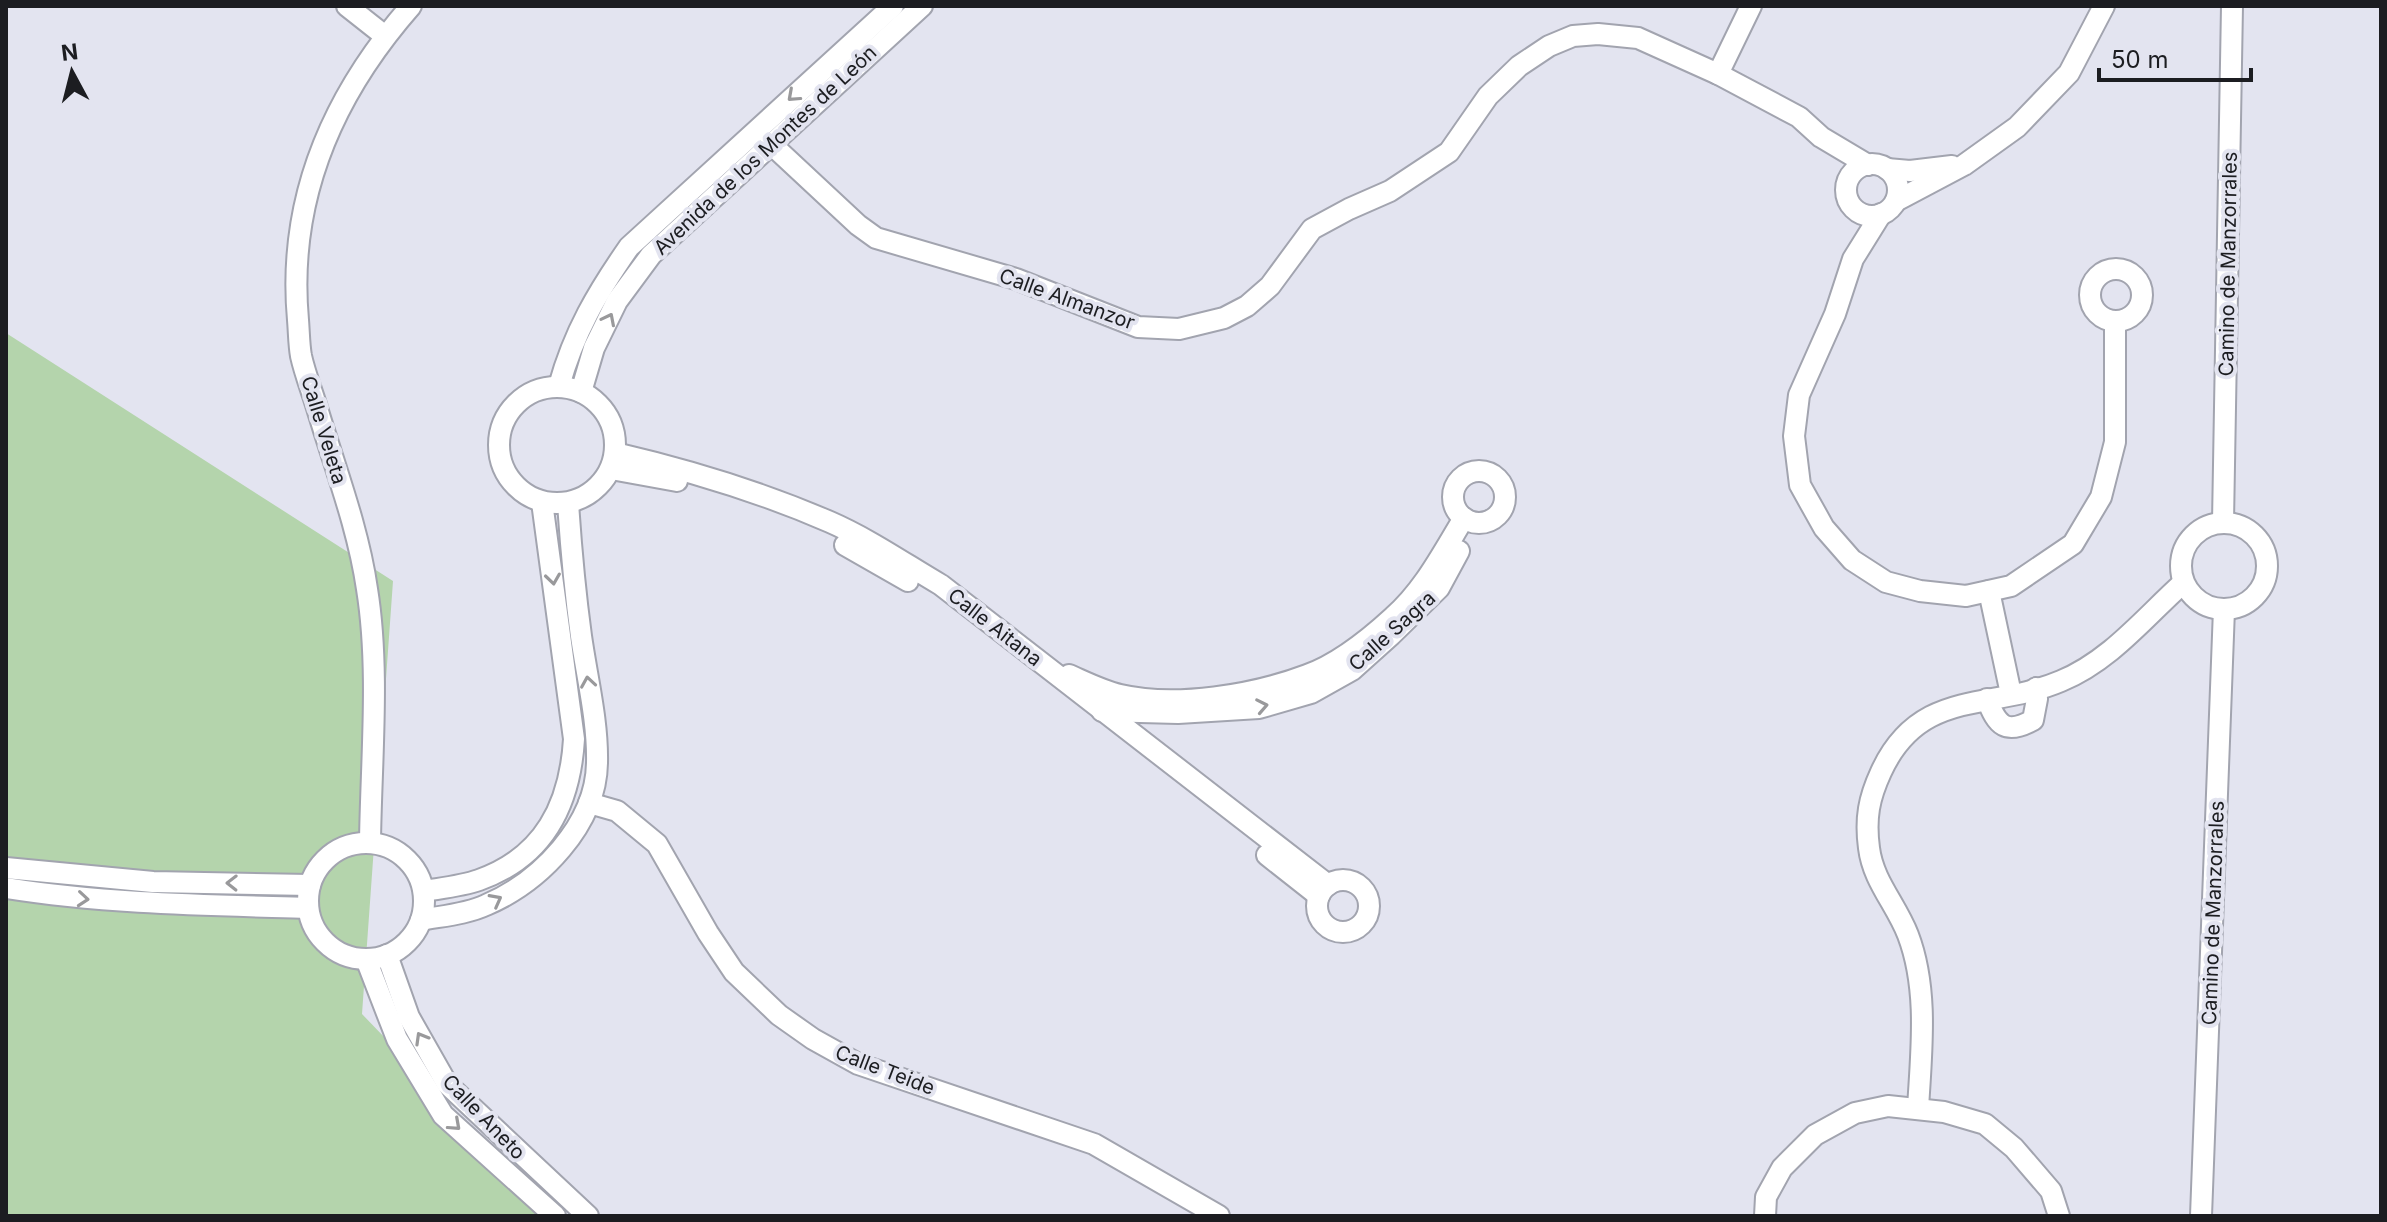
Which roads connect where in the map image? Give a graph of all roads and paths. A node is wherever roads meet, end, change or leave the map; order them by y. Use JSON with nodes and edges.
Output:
{"nodes":[{"id":1,"x":347,"y":6,"type":"edge"},
{"id":2,"x":411,"y":6,"type":"edge"},
{"id":3,"x":893,"y":6,"type":"edge"},
{"id":4,"x":922,"y":6,"type":"edge"},
{"id":5,"x":1751,"y":6,"type":"edge"},
{"id":6,"x":2104,"y":6,"type":"edge"},
{"id":7,"x":2232,"y":6,"type":"edge"},
{"id":8,"x":385,"y":36,"type":"junction"},
{"id":9,"x":1718,"y":74,"type":"junction"},
{"id":10,"x":1821,"y":137,"type":"junction"},
{"id":11,"x":770,"y":143,"type":"junction"},
{"id":12,"x":1964,"y":165,"type":"junction"},
{"id":13,"x":1877,"y":167,"type":"junction"},
{"id":14,"x":1847,"y":184,"type":"junction"},
{"id":15,"x":1851,"y":205,"type":"junction"},
{"id":16,"x":1888,"y":208,"type":"junction"},
{"id":17,"x":1853,"y":259,"type":"junction"},
{"id":18,"x":2115,"y":321,"type":"dead end"},
{"id":19,"x":559,"y":386,"type":"junction"},
{"id":20,"x":581,"y":392,"type":"junction"},
{"id":21,"x":613,"y":461,"type":"junction"},
{"id":22,"x":542,"y":502,"type":"junction"},
{"id":23,"x":568,"y":503,"type":"junction"},
{"id":24,"x":2223,"y":522,"type":"junction"},
{"id":25,"x":2183,"y":583,"type":"junction"},
{"id":26,"x":1989,"y":591,"type":"junction"},
{"id":27,"x":2224,"y":609,"type":"junction"},
{"id":28,"x":1046,"y":667,"type":"junction"},
{"id":29,"x":2036,"y":688,"type":"junction"},
{"id":30,"x":2011,"y":694,"type":"junction"},
{"id":31,"x":1987,"y":699,"type":"junction"},
{"id":32,"x":1095,"y":711,"type":"junction"},
{"id":33,"x":1135,"y":725,"type":"junction"},
{"id":34,"x":589,"y":803,"type":"junction"},
{"id":35,"x":370,"y":842,"type":"junction"},
{"id":36,"x":6,"y":868,"type":"edge"},
{"id":37,"x":310,"y":885,"type":"junction"},
{"id":38,"x":6,"y":888,"type":"edge"},
{"id":39,"x":1323,"y":890,"type":"dead end"},
{"id":40,"x":424,"y":891,"type":"junction"},
{"id":41,"x":308,"y":908,"type":"junction"},
{"id":42,"x":421,"y":920,"type":"junction"},
{"id":43,"x":376,"y":957,"type":"junction"},
{"id":44,"x":1918,"y":1109,"type":"junction"},
{"id":45,"x":555,"y":1216,"type":"edge"},
{"id":46,"x":588,"y":1216,"type":"edge"},
{"id":47,"x":1219,"y":1216,"type":"edge"},
{"id":48,"x":1765,"y":1216,"type":"edge"},
{"id":49,"x":2059,"y":1216,"type":"edge"},
{"id":50,"x":2201,"y":1216,"type":"edge"}],
"edges":[{"from":1,"to":8,"type":"street"},
{"from":2,"to":8,"type":"street","name":"Calle Veleta"},
{"from":3,"to":19,"type":"street","name":"Avenida de los Montes de León","one_way":true},
{"from":4,"to":11,"type":"street","name":"Avenida de los Montes de León"},
{"from":5,"to":9,"type":"street"},
{"from":6,"to":12,"type":"street"},
{"from":7,"to":24,"type":"street","name":"Camino de Manzorrales"},
{"from":8,"to":35,"type":"street","name":"Calle Veleta"},
{"from":9,"to":10,"type":"street","name":"Calle Almanzor"},
{"from":9,"to":11,"type":"street","name":"Calle Almanzor"},
{"from":10,"to":13,"type":"street","name":"Calle Almanzor"},
{"from":10,"to":14,"type":"street","name":"Calle Almanzor"},
{"from":20,"to":11,"type":"street","name":"Avenida de los Montes de León","one_way":true},
{"from":12,"to":13,"type":"street"},
{"from":12,"to":16,"type":"street"},
{"from":13,"to":14,"type":"street"},
{"from":13,"to":16,"type":"street"},
{"from":14,"to":15,"type":"street"},
{"from":15,"to":16,"type":"street"},
{"from":15,"to":17,"type":"street"},
{"from":16,"to":17,"type":"street"},
{"from":17,"to":26,"type":"street"},
{"from":18,"to":26,"type":"street"},
{"from":19,"to":20,"type":"street"},
{"from":19,"to":22,"type":"street"},
{"from":20,"to":21,"type":"street"},
{"from":21,"to":23,"type":"street"},
{"from":21,"to":28,"type":"street","name":"Calle Aitana"},
{"from":21,"to":32,"type":"street","name":"Calle Aitana"},
{"from":22,"to":23,"type":"street"},
{"from":22,"to":40,"type":"street","one_way":true},
{"from":34,"to":23,"type":"street","one_way":true},
{"from":24,"to":25,"type":"street"},
{"from":24,"to":27,"type":"street"},
{"from":25,"to":27,"type":"street"},
{"from":25,"to":29,"type":"street"},
{"from":26,"to":30,"type":"street"},
{"from":27,"to":50,"type":"street","name":"Camino de Manzorrales"},
{"from":28,"to":32,"type":"street","name":"Calle Aitana"},
{"from":28,"to":33,"type":"street","name":"Calle Sagra"},
{"from":29,"to":30,"type":"street"},
{"from":29,"to":31,"type":"street"},
{"from":30,"to":31,"type":"street"},
{"from":31,"to":44,"type":"street"},
{"from":32,"to":33,"type":"street","name":"Calle Aitana"},
{"from":32,"to":33,"type":"street","name":"Calle Sagra"},
{"from":33,"to":33,"type":"street","name":"Calle Sagra","one_way":true},
{"from":33,"to":39,"type":"street","name":"Calle Aitana"},
{"from":42,"to":34,"type":"street","one_way":true},
{"from":34,"to":47,"type":"street","name":"Calle Teide"},
{"from":35,"to":37,"type":"street"},
{"from":35,"to":40,"type":"street"},
{"from":37,"to":36,"type":"street","one_way":true},
{"from":37,"to":41,"type":"street"},
{"from":38,"to":41,"type":"street","one_way":true},
{"from":40,"to":42,"type":"street"},
{"from":41,"to":43,"type":"street"},
{"from":42,"to":43,"type":"street"},
{"from":43,"to":45,"type":"street","name":"Calle Aneto","one_way":true},
{"from":46,"to":43,"type":"street","name":"Calle Aneto","one_way":true},
{"from":44,"to":48,"type":"street"},
{"from":44,"to":49,"type":"street"}]}
